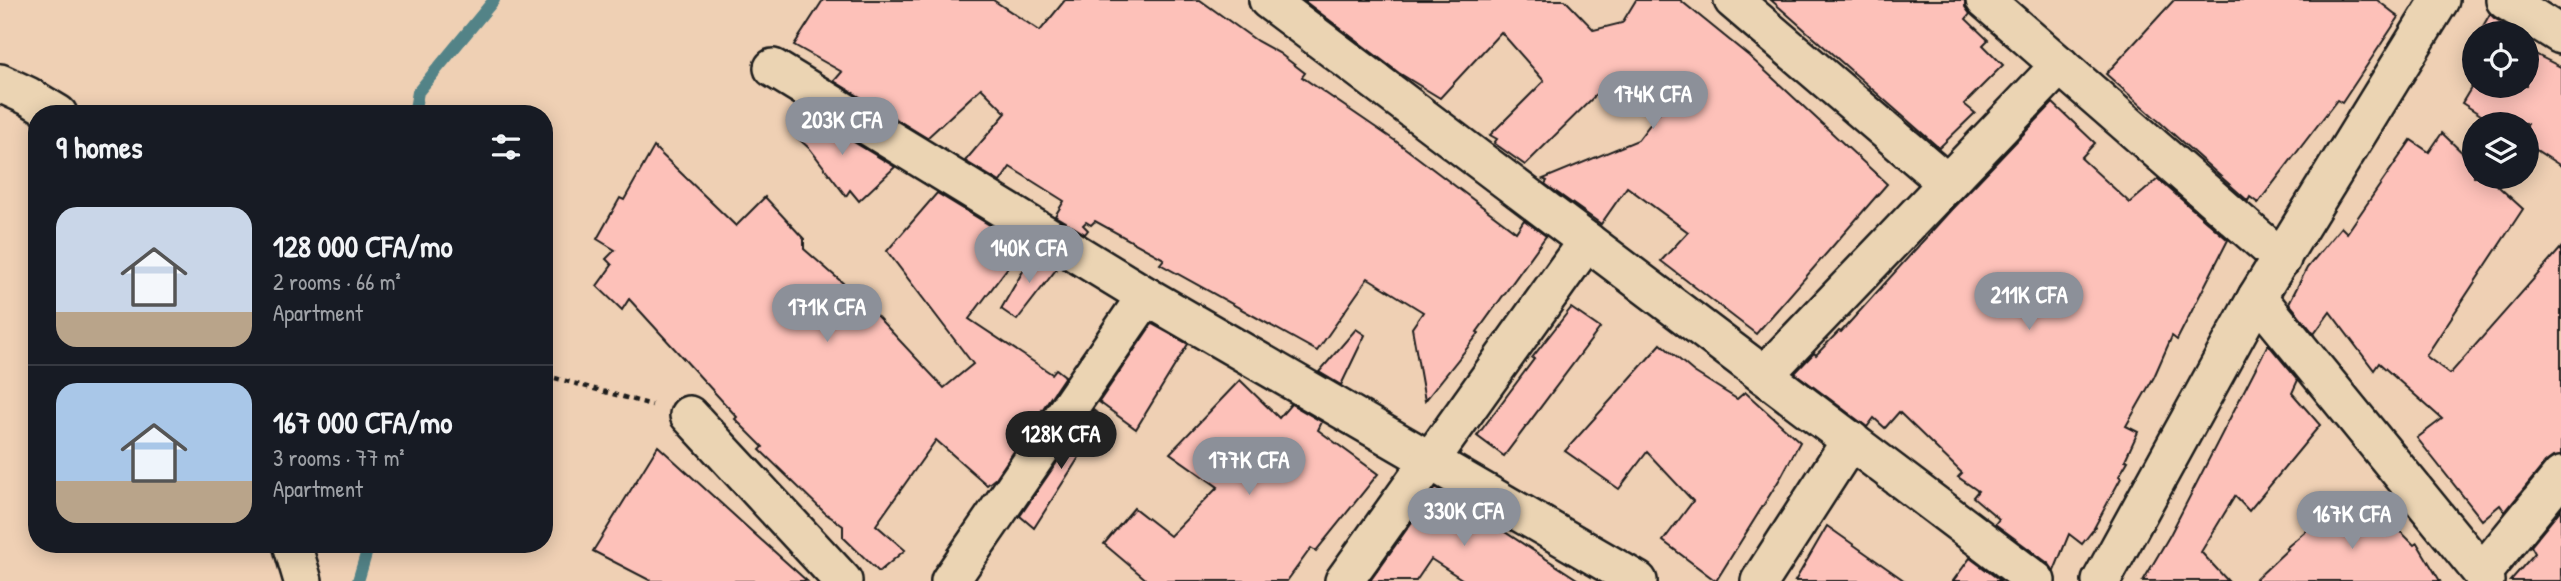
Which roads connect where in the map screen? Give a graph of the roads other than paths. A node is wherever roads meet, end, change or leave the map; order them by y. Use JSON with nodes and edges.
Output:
{"nodes":[{"id":1,"x":1268,"y":0,"type":"edge"},
{"id":2,"x":1733,"y":0,"type":"edge"},
{"id":3,"x":1986,"y":0,"type":"edge"},
{"id":4,"x":2505,"y":0,"type":"edge"},
{"id":5,"x":2435,"y":2,"type":"edge"},
{"id":6,"x":2561,"y":35,"type":"edge"},
{"id":7,"x":2060,"y":65,"type":"junction"},
{"id":8,"x":774,"y":68,"type":"dead end"},
{"id":9,"x":0,"y":83,"type":"edge"},
{"id":10,"x":43,"y":105,"type":"edge"},
{"id":11,"x":1947,"y":183,"type":"junction"},
{"id":12,"x":1587,"y":241,"type":"junction"},
{"id":13,"x":2282,"y":260,"type":"junction"},
{"id":14,"x":1146,"y":296,"type":"junction"},
{"id":15,"x":2257,"y":297,"type":"junction"},
{"id":16,"x":1764,"y":375,"type":"junction"},
{"id":17,"x":689,"y":415,"type":"road end"},
{"id":18,"x":1851,"y":440,"type":"junction"},
{"id":19,"x":1429,"y":459,"type":"junction"},
{"id":20,"x":2561,"y":476,"type":"edge"},
{"id":21,"x":295,"y":553,"type":"edge"},
{"id":22,"x":2483,"y":577,"type":"edge"},
{"id":23,"x":303,"y":581,"type":"edge"},
{"id":24,"x":843,"y":581,"type":"edge"},
{"id":25,"x":950,"y":581,"type":"edge"},
{"id":26,"x":1344,"y":581,"type":"edge"},
{"id":27,"x":1639,"y":581,"type":"edge"},
{"id":28,"x":1760,"y":581,"type":"edge"},
{"id":29,"x":2036,"y":581,"type":"edge"},
{"id":30,"x":2101,"y":581,"type":"edge"}],
"edges":[{"from":1,"to":12,"type":"street"},
{"from":2,"to":11,"type":"street"},
{"from":3,"to":7,"type":"street"},
{"from":4,"to":6,"type":"street"},
{"from":5,"to":13,"type":"street"},
{"from":7,"to":11,"type":"street"},
{"from":7,"to":13,"type":"street"},
{"from":8,"to":14,"type":"street"},
{"from":9,"to":10,"type":"street"},
{"from":11,"to":16,"type":"street"},
{"from":12,"to":16,"type":"street"},
{"from":12,"to":19,"type":"street"},
{"from":13,"to":15,"type":"street"},
{"from":14,"to":19,"type":"street"},
{"from":14,"to":25,"type":"street"},
{"from":15,"to":22,"type":"street"},
{"from":15,"to":30,"type":"street"},
{"from":16,"to":18,"type":"street"},
{"from":17,"to":24,"type":"street"},
{"from":18,"to":28,"type":"street"},
{"from":18,"to":29,"type":"street"},
{"from":19,"to":26,"type":"street"},
{"from":19,"to":27,"type":"street"},
{"from":20,"to":22,"type":"street"},
{"from":21,"to":23,"type":"street"}]}
